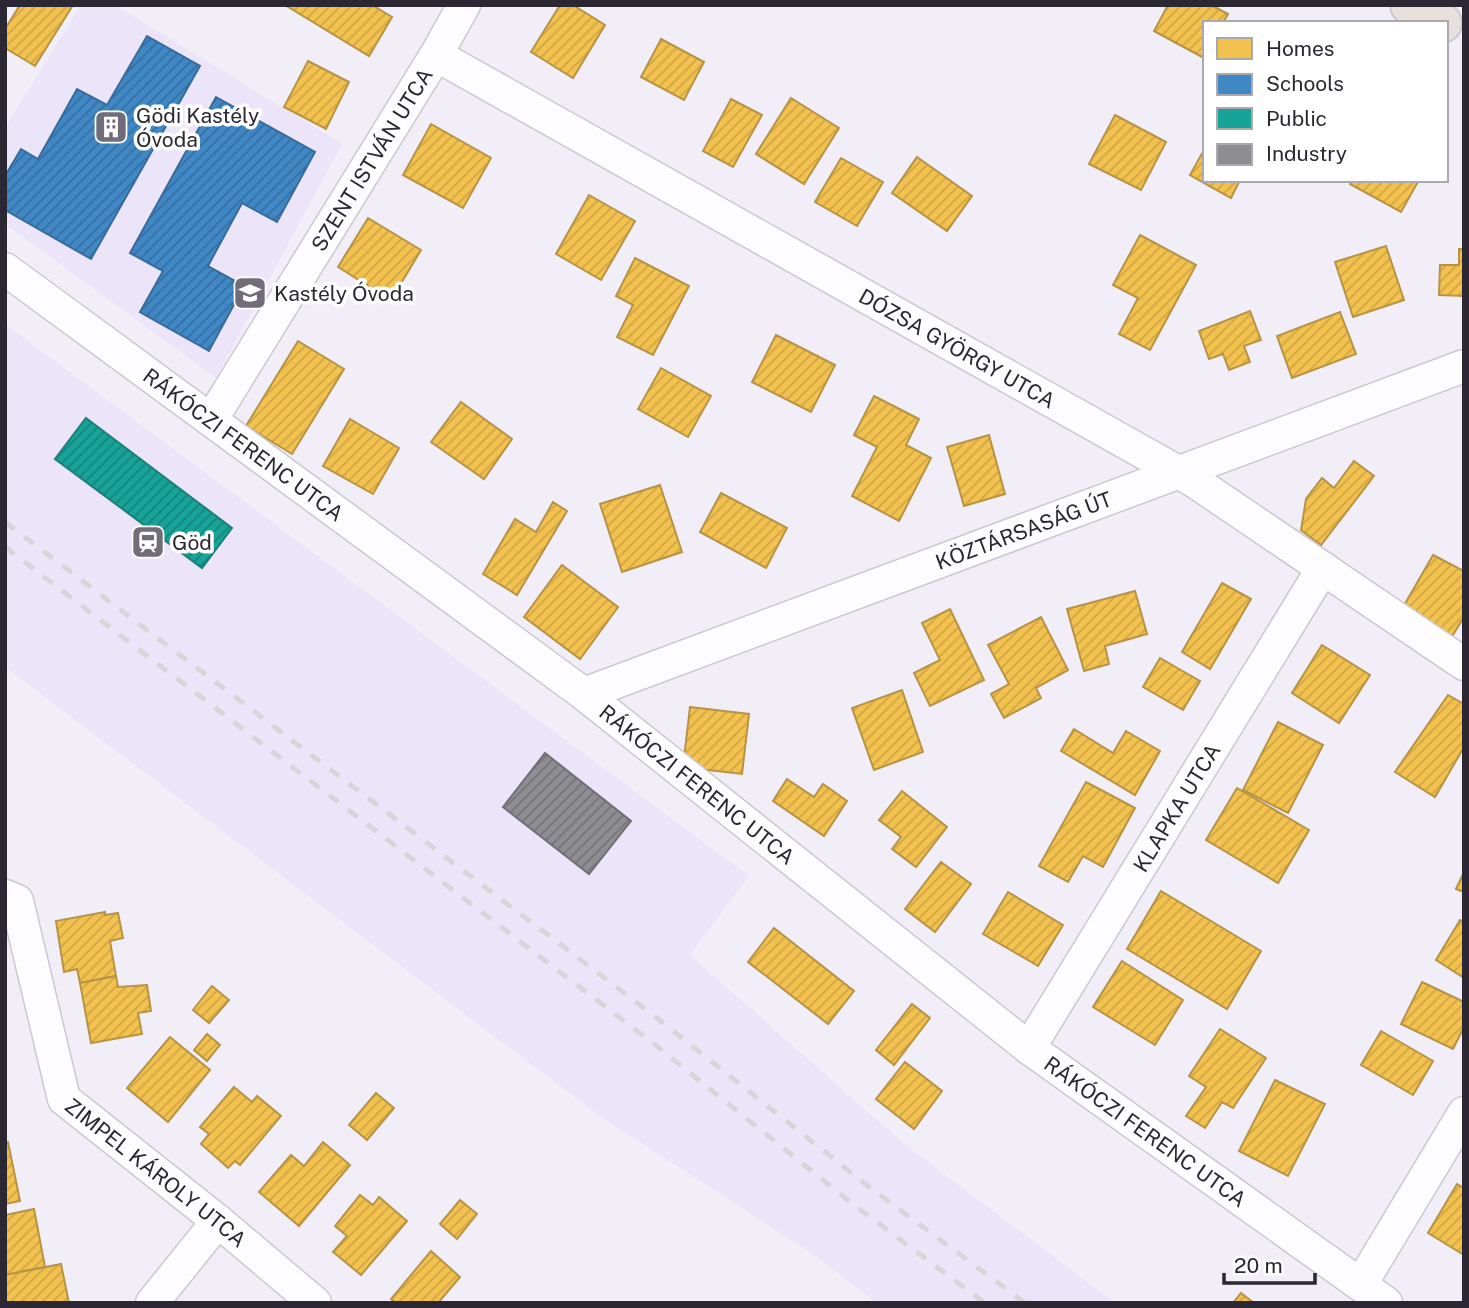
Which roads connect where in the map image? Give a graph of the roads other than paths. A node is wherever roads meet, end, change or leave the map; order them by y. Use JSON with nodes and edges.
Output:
{"nodes":[{"id":1,"x":464,"y":5,"type":"edge"},
{"id":2,"x":1410,"y":5,"type":"edge"},
{"id":3,"x":1439,"y":21,"type":"edge"},
{"id":4,"x":1448,"y":26,"type":"edge"},
{"id":5,"x":1464,"y":35,"type":"edge"},
{"id":6,"x":436,"y":55,"type":"junction"},
{"id":7,"x":5,"y":268,"type":"edge"},
{"id":8,"x":1464,"y":366,"type":"edge"},
{"id":9,"x":211,"y":420,"type":"junction"},
{"id":10,"x":1178,"y":471,"type":"junction"},
{"id":11,"x":1323,"y":568,"type":"junction"},
{"id":12,"x":1464,"y":664,"type":"edge"},
{"id":13,"x":584,"y":694,"type":"junction"},
{"id":14,"x":5,"y":896,"type":"edge"},
{"id":15,"x":1028,"y":1048,"type":"junction"},
{"id":16,"x":1464,"y":1112,"type":"edge"},
{"id":17,"x":218,"y":1221,"type":"junction"},
{"id":18,"x":1361,"y":1284,"type":"junction"},
{"id":19,"x":152,"y":1303,"type":"edge"},
{"id":20,"x":315,"y":1303,"type":"edge"},
{"id":21,"x":1386,"y":1303,"type":"edge"}],
"edges":[{"from":1,"to":6,"type":"street","name":"SZENT ISTVÁN UTCA"},
{"from":2,"to":3,"type":"main road"},
{"from":4,"to":5,"type":"main road"},
{"from":6,"to":9,"type":"street","name":"SZENT ISTVÁN UTCA"},
{"from":6,"to":10,"type":"street","name":"DÓZSA GYÖRGY UTCA"},
{"from":7,"to":9,"type":"street","name":"RÁKÓCZI FERENC UTCA"},
{"from":8,"to":10,"type":"street","name":"KÖZTÁRSASÁG ÚT"},
{"from":9,"to":13,"type":"street","name":"RÁKÓCZI FERENC UTCA"},
{"from":10,"to":11,"type":"street","name":"DÓZSA GYÖRGY UTCA"},
{"from":10,"to":13,"type":"street","name":"KÖZTÁRSASÁG ÚT"},
{"from":11,"to":12,"type":"street","name":"DÓZSA GYÖRGY UTCA"},
{"from":11,"to":15,"type":"street","name":"KLAPKA UTCA"},
{"from":13,"to":15,"type":"street","name":"RÁKÓCZI FERENC UTCA"},
{"from":14,"to":17,"type":"street","name":"ZIMPEL KÁROLY UTCA"},
{"from":15,"to":18,"type":"street","name":"RÁKÓCZI FERENC UTCA"},
{"from":16,"to":18,"type":"street"},
{"from":17,"to":19,"type":"street"},
{"from":17,"to":20,"type":"street","name":"ZIMPEL KÁROLY UTCA"},
{"from":18,"to":21,"type":"street","name":"RÁKÓCZI FERENC UTCA"}]}
